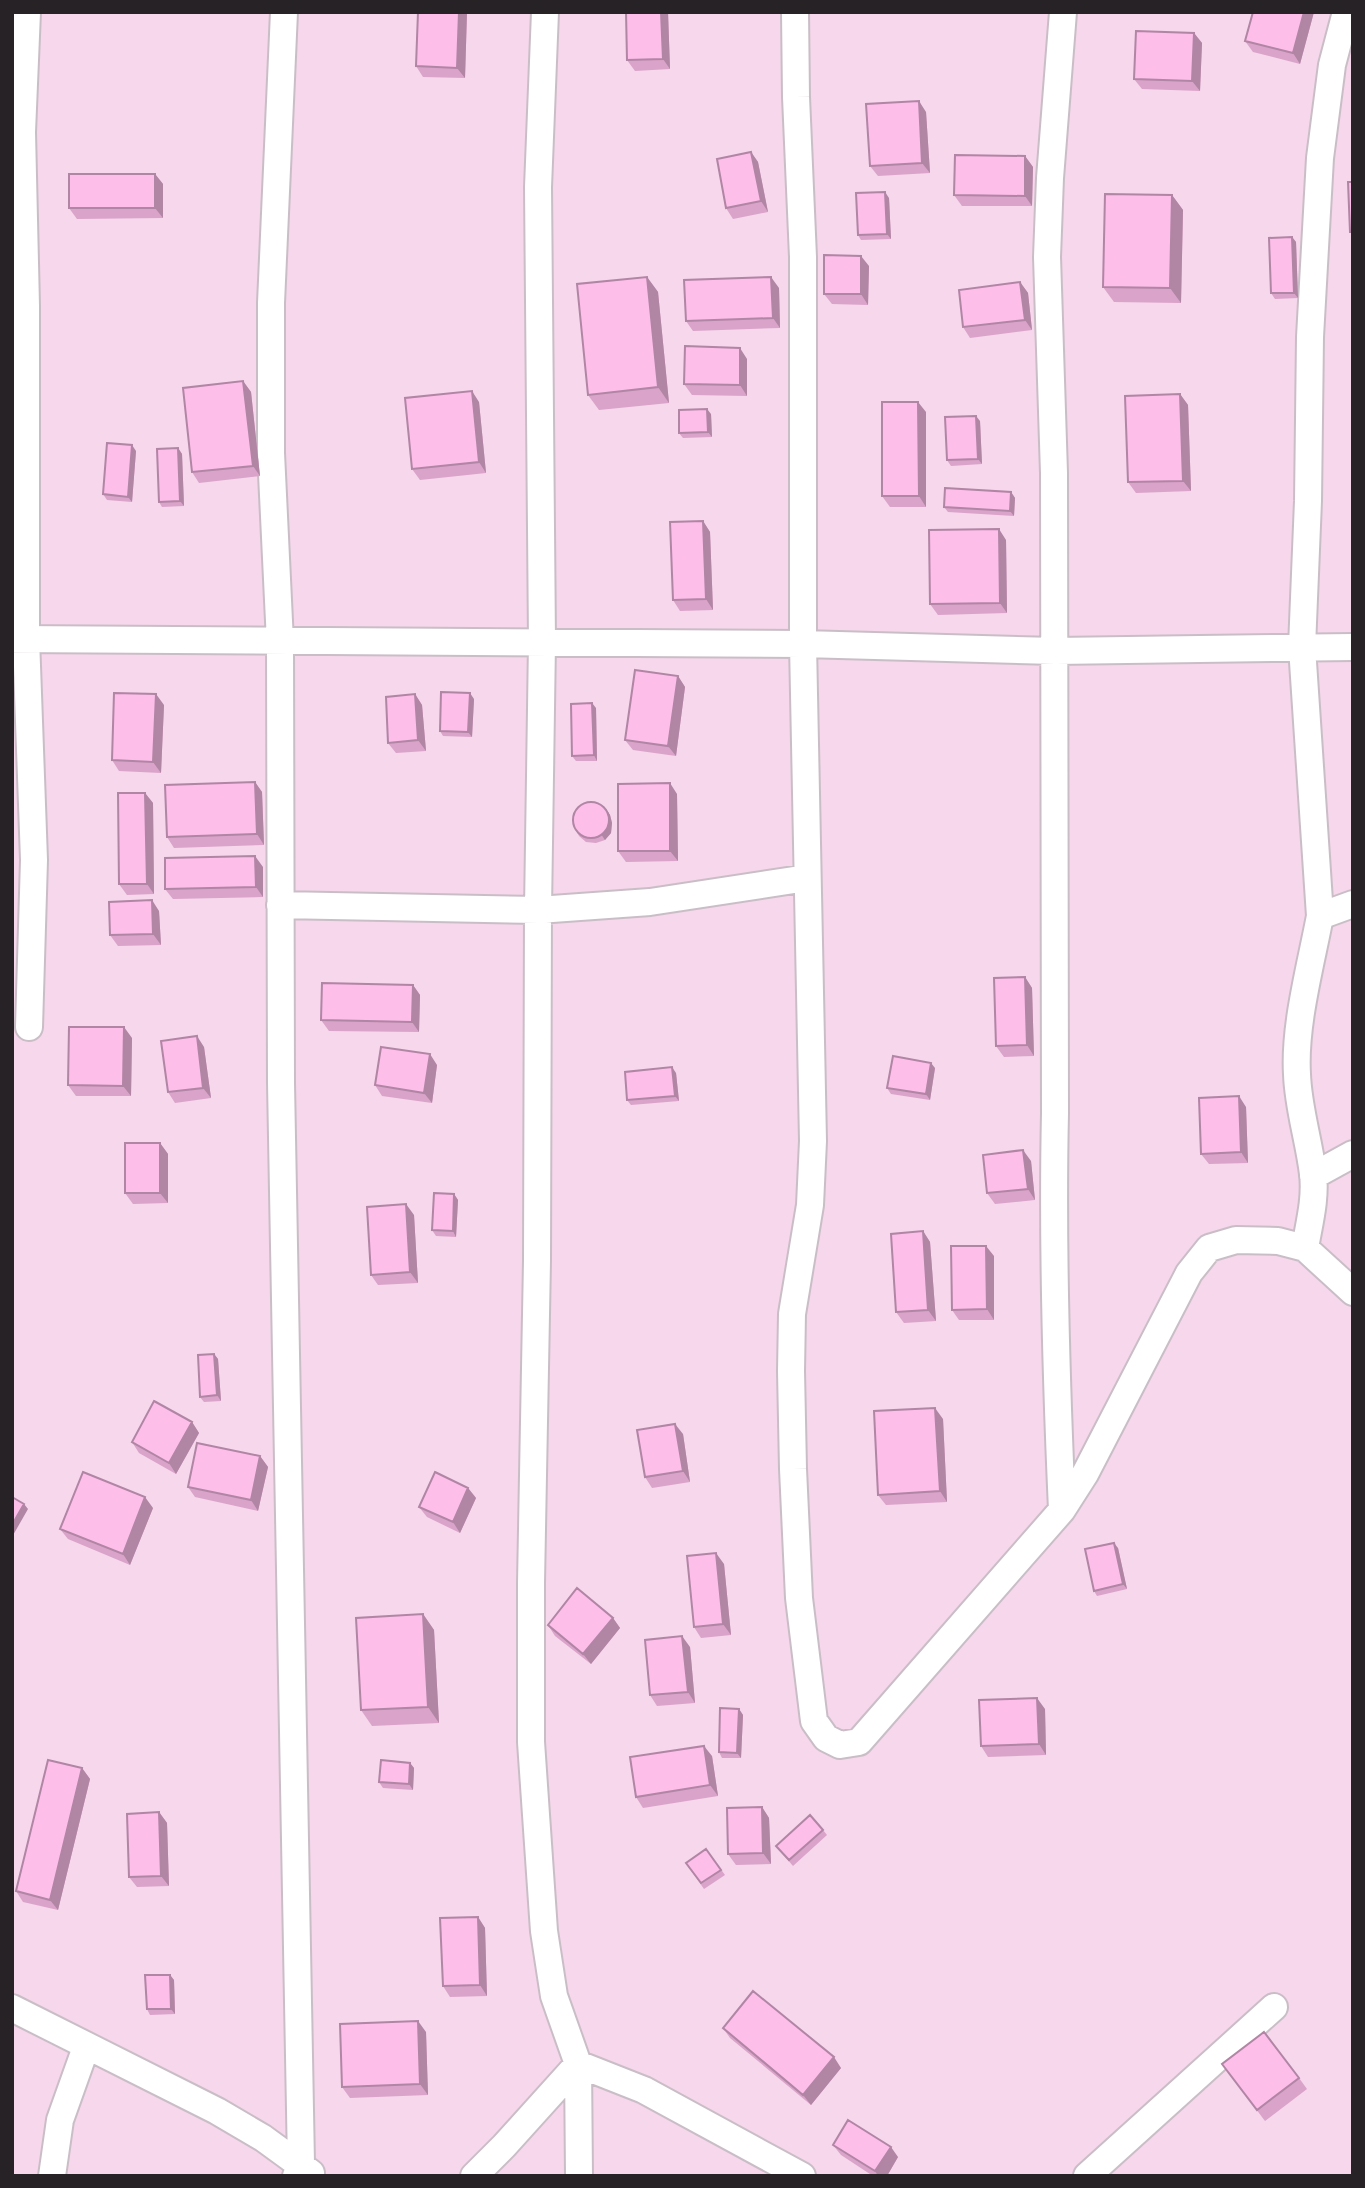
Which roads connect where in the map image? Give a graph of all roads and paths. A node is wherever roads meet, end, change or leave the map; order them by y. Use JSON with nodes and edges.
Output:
{"nodes":[{"id":1,"x":26,"y":12,"type":"edge"},
{"id":2,"x":284,"y":12,"type":"edge"},
{"id":3,"x":545,"y":12,"type":"edge"},
{"id":4,"x":795,"y":12,"type":"edge"},
{"id":5,"x":1063,"y":12,"type":"edge"},
{"id":6,"x":1346,"y":12,"type":"edge"},
{"id":7,"x":19,"y":638,"type":"edge"},
{"id":8,"x":280,"y":642,"type":"junction"},
{"id":9,"x":542,"y":642,"type":"junction"},
{"id":10,"x":803,"y":644,"type":"junction"},
{"id":11,"x":1302,"y":647,"type":"junction"},
{"id":12,"x":1353,"y":647,"type":"edge"},
{"id":13,"x":1055,"y":651,"type":"junction"},
{"id":14,"x":807,"y":878,"type":"junction"},
{"id":15,"x":1353,"y":904,"type":"edge"},
{"id":16,"x":279,"y":905,"type":"junction"},
{"id":17,"x":538,"y":909,"type":"junction"},
{"id":18,"x":1320,"y":916,"type":"junction"},
{"id":19,"x":29,"y":1027,"type":"dead end"},
{"id":20,"x":1353,"y":1154,"type":"edge"},
{"id":21,"x":1313,"y":1175,"type":"junction"},
{"id":22,"x":1305,"y":1248,"type":"junction"},
{"id":23,"x":1353,"y":1292,"type":"edge"},
{"id":24,"x":1062,"y":1510,"type":"junction"},
{"id":25,"x":1274,"y":2007,"type":"dead end"},
{"id":26,"x":12,"y":2008,"type":"edge"},
{"id":27,"x":86,"y":2047,"type":"junction"},
{"id":28,"x":578,"y":2064,"type":"junction"},
{"id":29,"x":304,"y":2172,"type":"edge"},
{"id":30,"x":52,"y":2176,"type":"edge"},
{"id":31,"x":474,"y":2176,"type":"edge"},
{"id":32,"x":579,"y":2176,"type":"edge"},
{"id":33,"x":802,"y":2176,"type":"edge"},
{"id":34,"x":1087,"y":2176,"type":"edge"}],
"edges":[{"from":1,"to":7,"type":"street"},
{"from":2,"to":8,"type":"street"},
{"from":3,"to":9,"type":"street"},
{"from":4,"to":10,"type":"street"},
{"from":5,"to":13,"type":"street"},
{"from":6,"to":11,"type":"street"},
{"from":7,"to":8,"type":"street"},
{"from":7,"to":19,"type":"street"},
{"from":8,"to":9,"type":"street"},
{"from":8,"to":16,"type":"street"},
{"from":9,"to":10,"type":"street"},
{"from":9,"to":17,"type":"street"},
{"from":10,"to":13,"type":"street"},
{"from":10,"to":14,"type":"street"},
{"from":11,"to":12,"type":"street"},
{"from":11,"to":13,"type":"street"},
{"from":11,"to":18,"type":"street"},
{"from":13,"to":24,"type":"street"},
{"from":14,"to":17,"type":"street"},
{"from":14,"to":24,"type":"street"},
{"from":15,"to":18,"type":"street"},
{"from":16,"to":17,"type":"street"},
{"from":16,"to":29,"type":"street"},
{"from":17,"to":28,"type":"street"},
{"from":18,"to":21,"type":"street"},
{"from":20,"to":21,"type":"street"},
{"from":21,"to":22,"type":"street"},
{"from":22,"to":23,"type":"street"},
{"from":22,"to":24,"type":"street"},
{"from":25,"to":34,"type":"street"},
{"from":26,"to":27,"type":"street"},
{"from":27,"to":29,"type":"street"},
{"from":27,"to":30,"type":"street"},
{"from":28,"to":31,"type":"street"},
{"from":28,"to":32,"type":"street"},
{"from":28,"to":33,"type":"street"}]}
